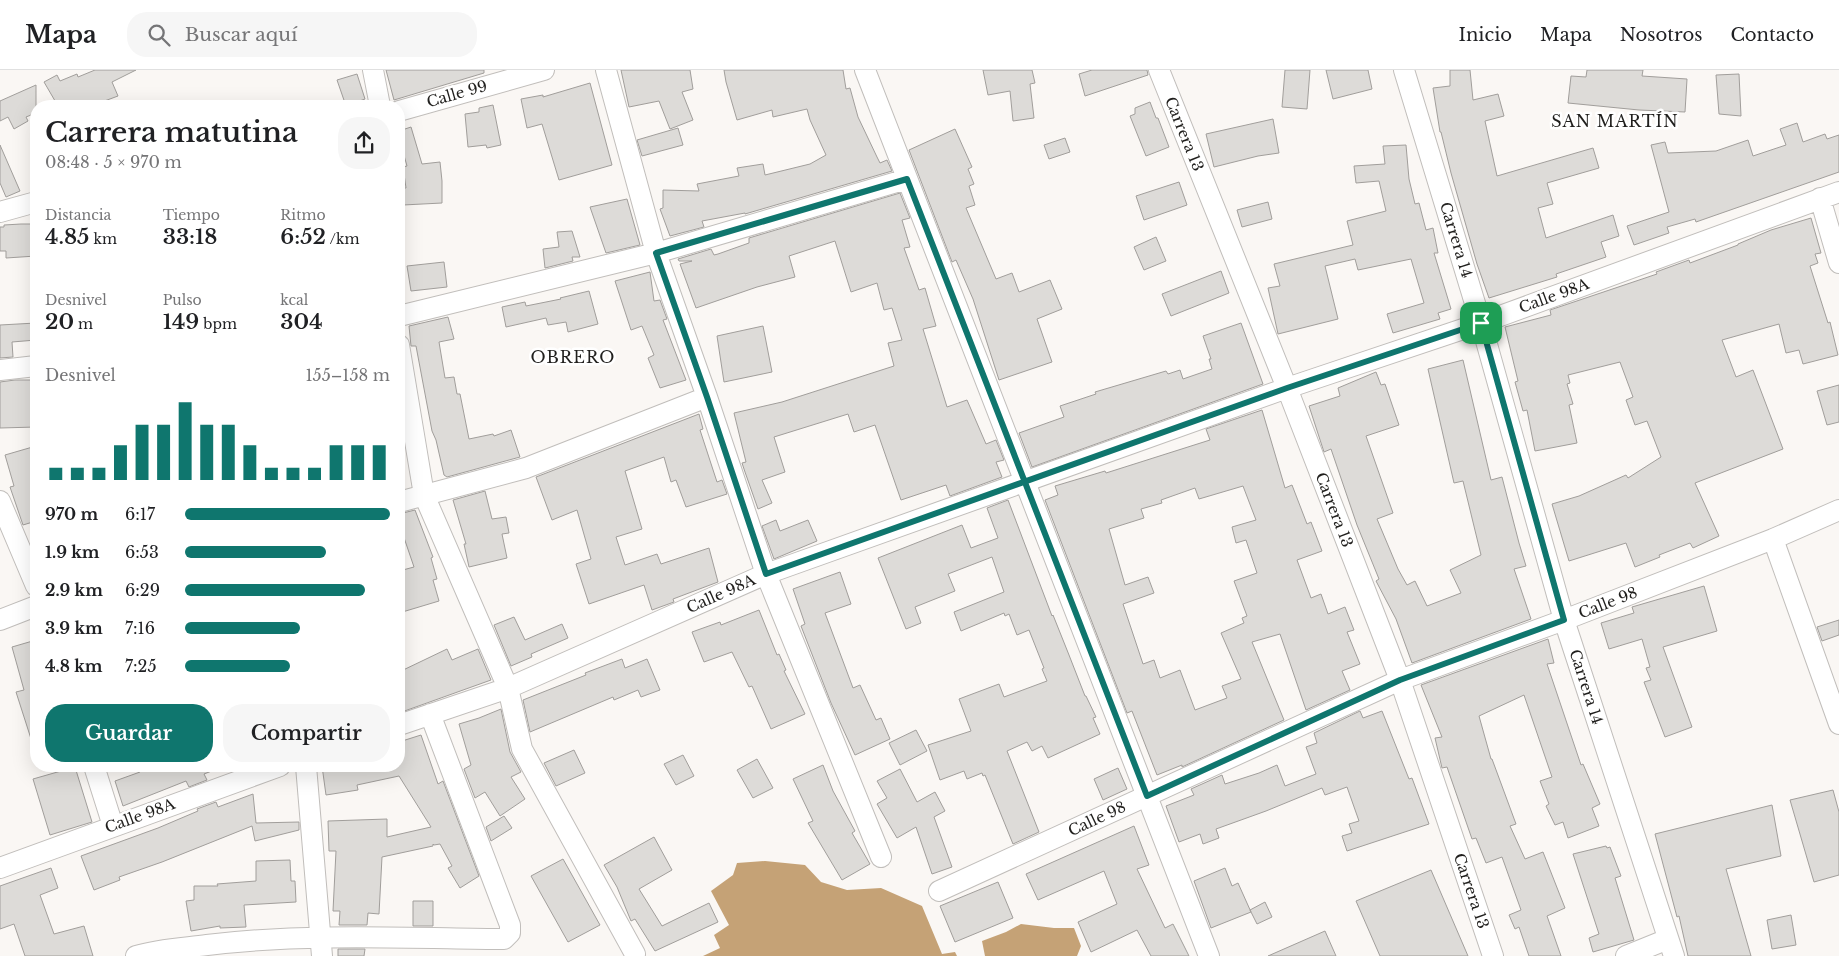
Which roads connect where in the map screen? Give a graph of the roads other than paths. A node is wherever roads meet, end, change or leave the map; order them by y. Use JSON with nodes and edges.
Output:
{"nodes":[{"id":1,"x":372,"y":70,"type":"edge"},
{"id":2,"x":544,"y":70,"type":"edge"},
{"id":3,"x":606,"y":70,"type":"edge"},
{"id":4,"x":865,"y":70,"type":"edge"},
{"id":5,"x":1159,"y":70,"type":"edge"},
{"id":6,"x":1404,"y":70,"type":"edge"},
{"id":7,"x":379,"y":100,"type":"edge"},
{"id":8,"x":405,"y":108,"type":"edge"},
{"id":9,"x":907,"y":179,"type":"junction"},
{"id":10,"x":1839,"y":192,"type":"edge"},
{"id":11,"x":1820,"y":198,"type":"junction"},
{"id":12,"x":30,"y":204,"type":"edge"},
{"id":13,"x":0,"y":212,"type":"edge"},
{"id":14,"x":656,"y":253,"type":"junction"},
{"id":15,"x":1839,"y":263,"type":"edge"},
{"id":16,"x":405,"y":315,"type":"edge"},
{"id":17,"x":1481,"y":323,"type":"junction"},
{"id":18,"x":30,"y":367,"type":"edge"},
{"id":19,"x":0,"y":370,"type":"edge"},
{"id":20,"x":405,"y":381,"type":"edge"},
{"id":21,"x":1287,"y":388,"type":"junction"},
{"id":22,"x":707,"y":397,"type":"junction"},
{"id":23,"x":1025,"y":482,"type":"junction"},
{"id":24,"x":424,"y":495,"type":"junction"},
{"id":25,"x":405,"y":500,"type":"edge"},
{"id":26,"x":0,"y":501,"type":"edge"},
{"id":27,"x":1839,"y":510,"type":"edge"},
{"id":28,"x":1773,"y":539,"type":"junction"},
{"id":29,"x":30,"y":572,"type":"edge"},
{"id":30,"x":766,"y":574,"type":"junction"},
{"id":31,"x":30,"y":608,"type":"edge"},
{"id":32,"x":0,"y":620,"type":"edge"},
{"id":33,"x":1564,"y":620,"type":"junction"},
{"id":34,"x":1400,"y":680,"type":"junction"},
{"id":35,"x":508,"y":688,"type":"junction"},
{"id":36,"x":430,"y":714,"type":"junction"},
{"id":37,"x":405,"y":723,"type":"edge"},
{"id":38,"x":1839,"y":724,"type":"edge"},
{"id":39,"x":96,"y":772,"type":"edge"},
{"id":40,"x":263,"y":772,"type":"edge"},
{"id":41,"x":306,"y":772,"type":"edge"},
{"id":42,"x":1147,"y":796,"type":"junction"},
{"id":43,"x":113,"y":826,"type":"junction"},
{"id":44,"x":881,"y":857,"type":"dead end"},
{"id":45,"x":0,"y":868,"type":"edge"},
{"id":46,"x":939,"y":891,"type":"dead end"},
{"id":47,"x":321,"y":947,"type":"edge"},
{"id":48,"x":1671,"y":948,"type":"edge"},
{"id":49,"x":635,"y":954,"type":"dead end"},
{"id":50,"x":136,"y":956,"type":"edge"},
{"id":51,"x":1209,"y":956,"type":"edge"},
{"id":52,"x":1493,"y":956,"type":"edge"},
{"id":53,"x":1626,"y":956,"type":"edge"}],
"edges":[{"from":1,"to":7,"type":"street"},
{"from":2,"to":8,"type":"street","name":"Calle 99"},
{"from":3,"to":14,"type":"street"},
{"from":4,"to":9,"type":"street"},
{"from":5,"to":21,"type":"street","name":"Carrera 13"},
{"from":6,"to":17,"type":"street","name":"Carrera 14"},
{"from":9,"to":14,"type":"street"},
{"from":9,"to":23,"type":"street"},
{"from":10,"to":11,"type":"street","name":"Calle 98A"},
{"from":11,"to":15,"type":"street"},
{"from":11,"to":17,"type":"street","name":"Calle 98A"},
{"from":12,"to":13,"type":"street"},
{"from":14,"to":16,"type":"street"},
{"from":14,"to":22,"type":"street"},
{"from":17,"to":21,"type":"street","name":"Calle 98A"},
{"from":17,"to":33,"type":"street","name":"Carrera 14"},
{"from":18,"to":19,"type":"street"},
{"from":20,"to":24,"type":"street"},
{"from":21,"to":23,"type":"street","name":"Calle 98A"},
{"from":21,"to":34,"type":"street","name":"Carrera 13"},
{"from":22,"to":24,"type":"street"},
{"from":22,"to":30,"type":"street"},
{"from":23,"to":30,"type":"street","name":"Calle 98A"},
{"from":23,"to":42,"type":"street"},
{"from":24,"to":25,"type":"street"},
{"from":24,"to":35,"type":"street"},
{"from":26,"to":29,"type":"street"},
{"from":27,"to":28,"type":"street","name":"Calle 98"},
{"from":28,"to":33,"type":"street","name":"Calle 98"},
{"from":28,"to":38,"type":"street"},
{"from":30,"to":35,"type":"street","name":"Calle 98A"},
{"from":30,"to":44,"type":"street"},
{"from":31,"to":32,"type":"street"},
{"from":33,"to":34,"type":"street","name":"Calle 98"},
{"from":33,"to":48,"type":"street","name":"Carrera 14"},
{"from":34,"to":42,"type":"street","name":"Calle 98"},
{"from":34,"to":52,"type":"street","name":"Carrera 13"},
{"from":35,"to":36,"type":"street","name":"Calle 98A"},
{"from":35,"to":49,"type":"street"},
{"from":36,"to":37,"type":"street","name":"Calle 98A"},
{"from":36,"to":47,"type":"street"},
{"from":39,"to":43,"type":"street"},
{"from":40,"to":43,"type":"street","name":"Calle 98A"},
{"from":41,"to":47,"type":"street"},
{"from":42,"to":46,"type":"street","name":"Calle 98"},
{"from":42,"to":51,"type":"street"},
{"from":43,"to":45,"type":"street","name":"Calle 98A"},
{"from":47,"to":50,"type":"street"},
{"from":48,"to":53,"type":"street"}]}
